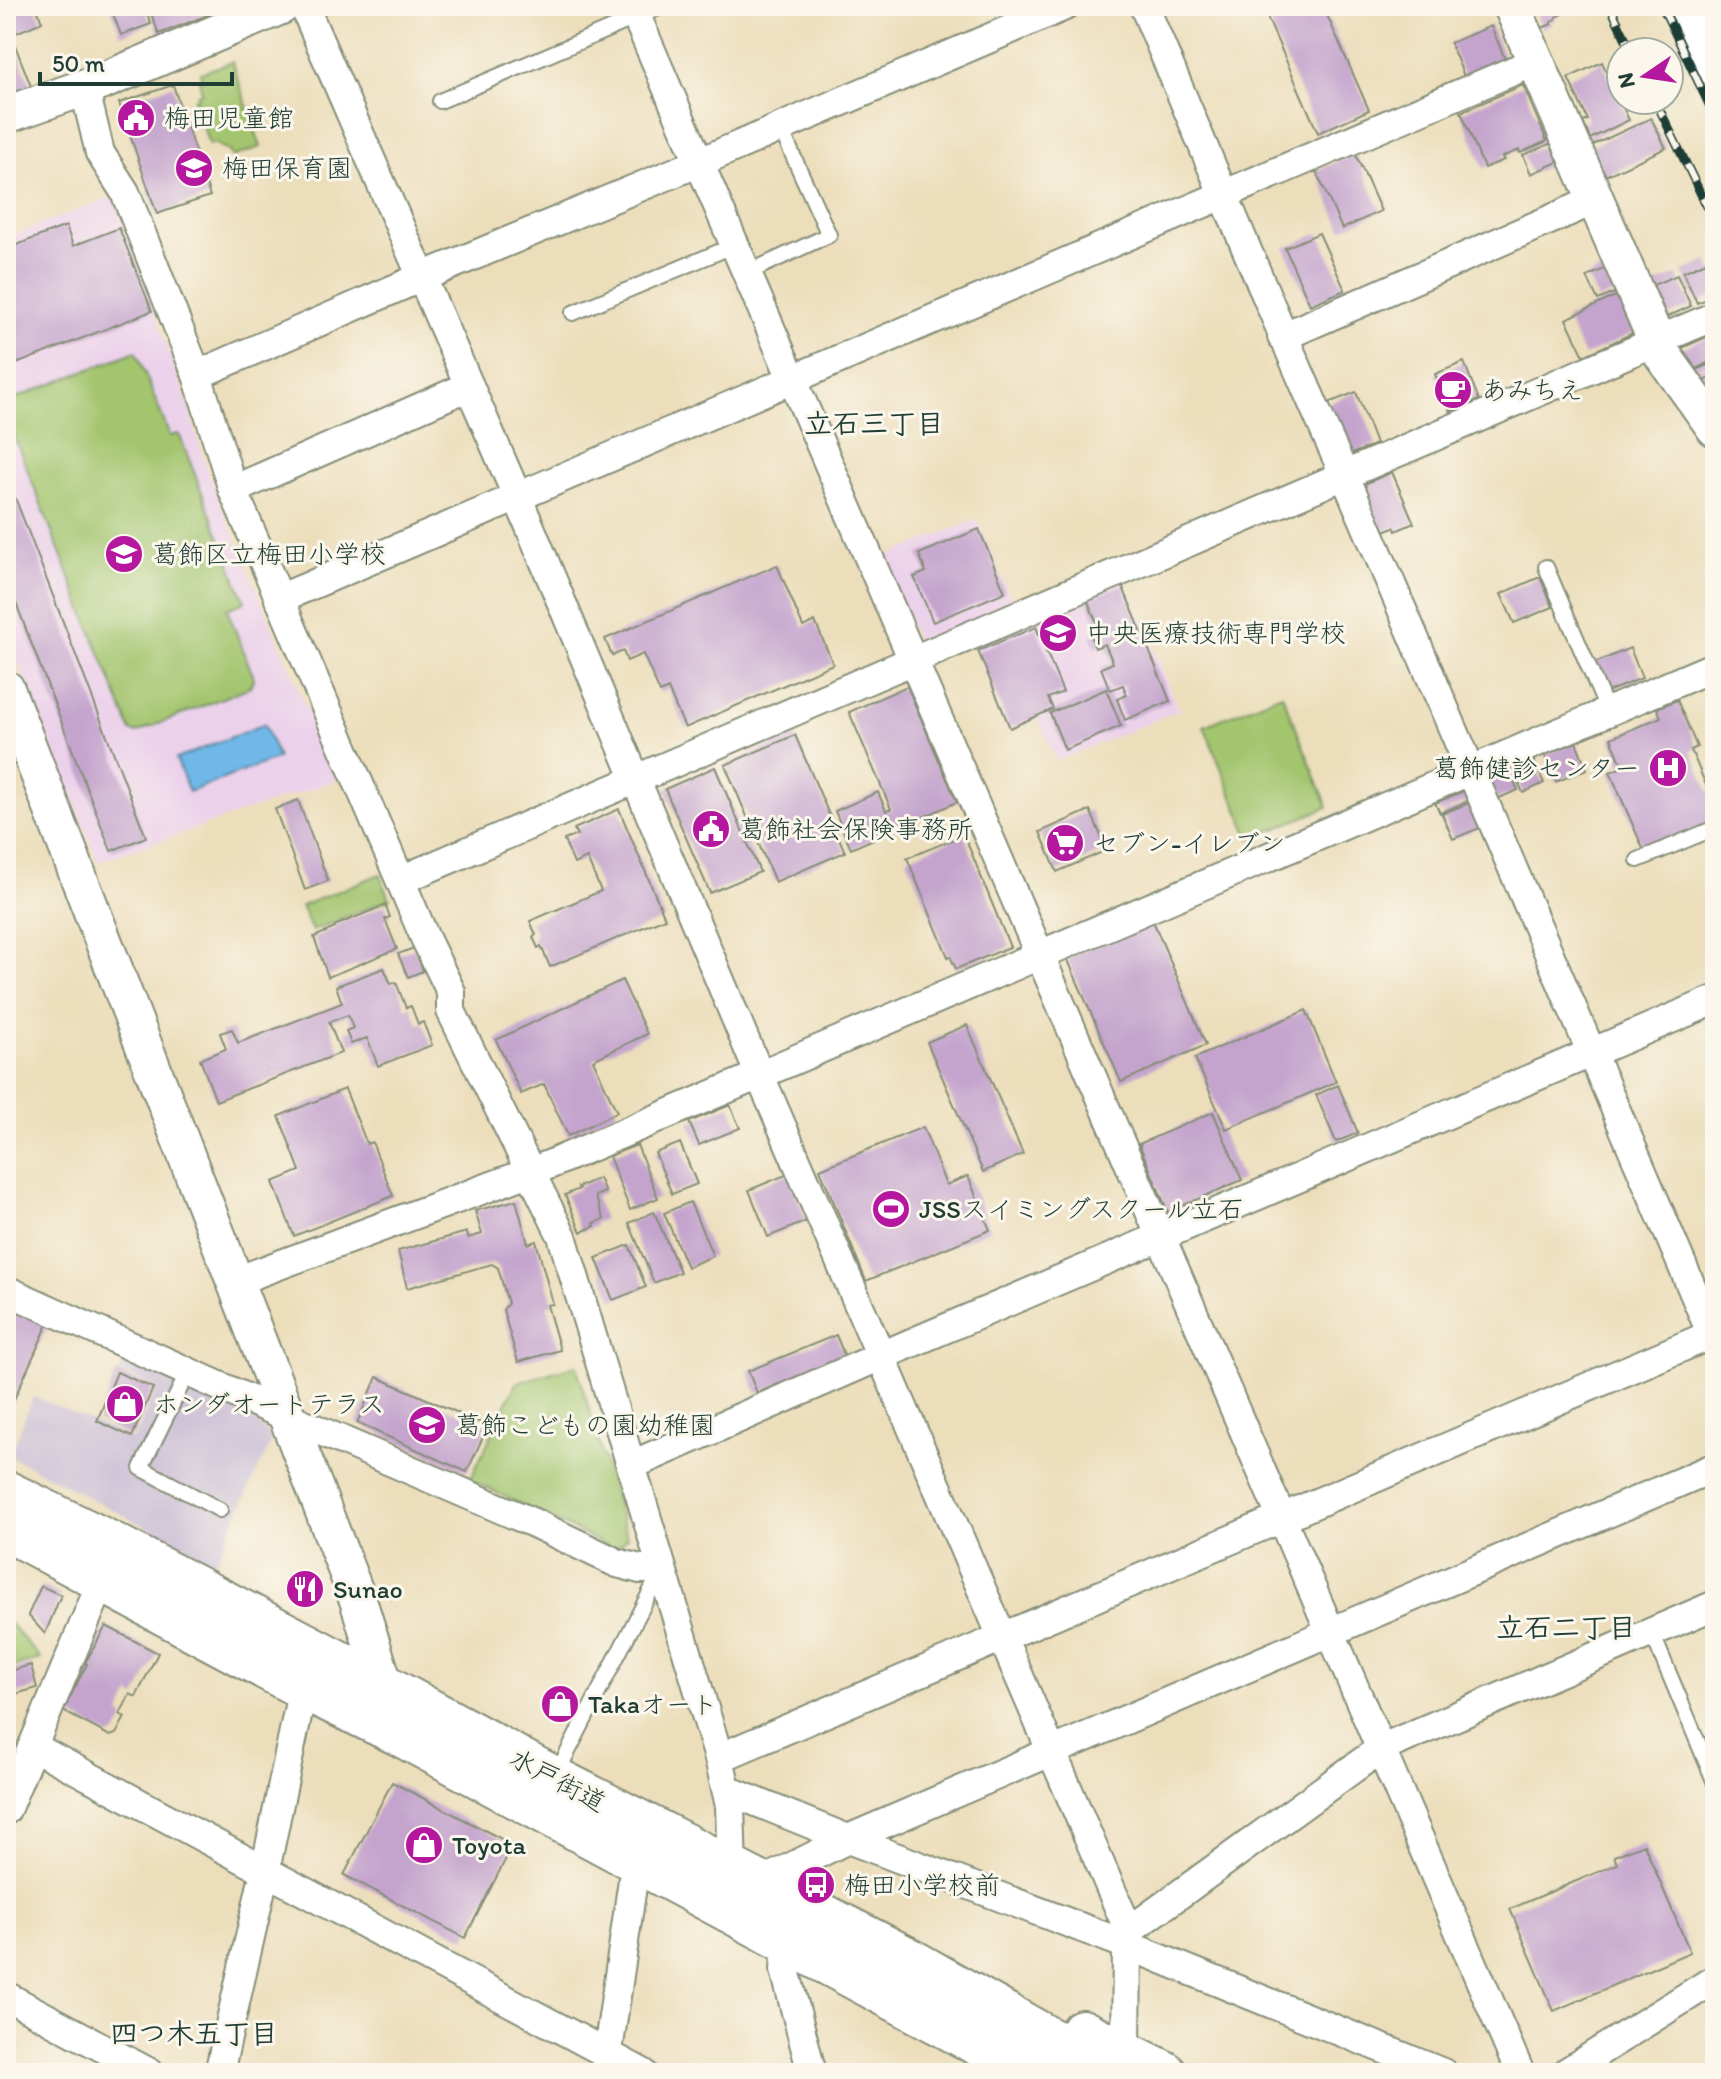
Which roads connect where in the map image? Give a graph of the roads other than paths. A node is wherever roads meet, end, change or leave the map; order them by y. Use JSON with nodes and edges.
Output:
{"nodes":[{"id":1,"x":304,"y":6,"type":"edge"},
{"id":2,"x":663,"y":6,"type":"edge"},
{"id":3,"x":1065,"y":6,"type":"edge"},
{"id":4,"x":1144,"y":6,"type":"edge"},
{"id":5,"x":1512,"y":6,"type":"edge"},
{"id":6,"x":1683,"y":6,"type":"edge"},
{"id":7,"x":263,"y":10,"type":"edge"},
{"id":8,"x":634,"y":12,"type":"edge"},
{"id":9,"x":1536,"y":61,"type":"junction"},
{"id":10,"x":1715,"y":74,"type":"edge"},
{"id":11,"x":84,"y":86,"type":"junction"},
{"id":12,"x":440,"y":101,"type":"dead end"},
{"id":13,"x":6,"y":115,"type":"edge"},
{"id":14,"x":780,"y":127,"type":"junction"},
{"id":15,"x":700,"y":162,"type":"junction"},
{"id":16,"x":1224,"y":193,"type":"junction"},
{"id":17,"x":1595,"y":200,"type":"junction"},
{"id":18,"x":735,"y":245,"type":"junction"},
{"id":19,"x":747,"y":273,"type":"junction"},
{"id":20,"x":422,"y":277,"type":"junction"},
{"id":21,"x":573,"y":313,"type":"dead end"},
{"id":22,"x":1715,"y":316,"type":"edge"},
{"id":23,"x":1282,"y":337,"type":"junction"},
{"id":24,"x":1656,"y":342,"type":"junction"},
{"id":25,"x":197,"y":375,"type":"junction"},
{"id":26,"x":794,"y":380,"type":"junction"},
{"id":27,"x":469,"y":386,"type":"junction"},
{"id":28,"x":1715,"y":428,"type":"edge"},
{"id":29,"x":1345,"y":476,"type":"junction"},
{"id":30,"x":233,"y":490,"type":"junction"},
{"id":31,"x":517,"y":496,"type":"junction"},
{"id":32,"x":1546,"y":567,"type":"dead end"},
{"id":33,"x":279,"y":599,"type":"junction"},
{"id":34,"x":914,"y":660,"type":"junction"},
{"id":35,"x":1715,"y":666,"type":"edge"},
{"id":36,"x":7,"y":695,"type":"edge"},
{"id":37,"x":1608,"y":712,"type":"junction"},
{"id":38,"x":1470,"y":770,"type":"junction"},
{"id":39,"x":635,"y":780,"type":"junction"},
{"id":40,"x":1715,"y":828,"type":"edge"},
{"id":41,"x":1638,"y":860,"type":"dead end"},
{"id":42,"x":401,"y":880,"type":"junction"},
{"id":43,"x":1041,"y":955,"type":"junction"},
{"id":44,"x":1715,"y":1000,"type":"edge"},
{"id":45,"x":1592,"y":1053,"type":"junction"},
{"id":46,"x":760,"y":1076,"type":"junction"},
{"id":47,"x":530,"y":1171,"type":"junction"},
{"id":48,"x":1162,"y":1236,"type":"junction"},
{"id":49,"x":236,"y":1281,"type":"junction"},
{"id":50,"x":6,"y":1290,"type":"edge"},
{"id":51,"x":1714,"y":1337,"type":"edge"},
{"id":52,"x":881,"y":1356,"type":"junction"},
{"id":53,"x":188,"y":1372,"type":"junction"},
{"id":54,"x":288,"y":1417,"type":"junction"},
{"id":55,"x":632,"y":1465,"type":"junction"},
{"id":56,"x":1715,"y":1467,"type":"edge"},
{"id":57,"x":6,"y":1493,"type":"edge"},
{"id":58,"x":220,"y":1510,"type":"dead end"},
{"id":59,"x":1283,"y":1519,"type":"junction"},
{"id":60,"x":6,"y":1528,"type":"edge"},
{"id":61,"x":662,"y":1569,"type":"junction"},
{"id":62,"x":103,"y":1579,"type":"junction"},
{"id":63,"x":1715,"y":1605,"type":"edge"},
{"id":64,"x":1330,"y":1632,"type":"junction"},
{"id":65,"x":1652,"y":1633,"type":"junction"},
{"id":66,"x":1002,"y":1637,"type":"junction"},
{"id":67,"x":343,"y":1686,"type":"junction"},
{"id":68,"x":34,"y":1747,"type":"junction"},
{"id":69,"x":1380,"y":1749,"type":"junction"},
{"id":70,"x":1052,"y":1753,"type":"junction"},
{"id":71,"x":719,"y":1758,"type":"junction"},
{"id":72,"x":554,"y":1779,"type":"junction"},
{"id":73,"x":1715,"y":1783,"type":"edge"},
{"id":74,"x":727,"y":1790,"type":"junction"},
{"id":75,"x":6,"y":1810,"type":"edge"},
{"id":76,"x":848,"y":1839,"type":"junction"},
{"id":77,"x":636,"y":1859,"type":"junction"},
{"id":78,"x":265,"y":1871,"type":"junction"},
{"id":79,"x":744,"y":1878,"type":"junction"},
{"id":80,"x":1128,"y":1938,"type":"junction"},
{"id":81,"x":787,"y":1941,"type":"junction"},
{"id":82,"x":895,"y":1977,"type":"junction"},
{"id":83,"x":1715,"y":1979,"type":"edge"},
{"id":84,"x":6,"y":1996,"type":"edge"},
{"id":85,"x":606,"y":2064,"type":"edge"},
{"id":86,"x":1132,"y":2066,"type":"edge"},
{"id":87,"x":150,"y":2073,"type":"edge"},
{"id":88,"x":219,"y":2073,"type":"edge"},
{"id":89,"x":643,"y":2073,"type":"edge"},
{"id":90,"x":812,"y":2073,"type":"edge"},
{"id":91,"x":996,"y":2073,"type":"edge"},
{"id":92,"x":1034,"y":2073,"type":"edge"},
{"id":93,"x":1443,"y":2073,"type":"edge"},
{"id":94,"x":1520,"y":2073,"type":"edge"},
{"id":95,"x":1565,"y":2073,"type":"edge"}],
"edges":[{"from":1,"to":20,"type":"street"},
{"from":2,"to":8,"type":"lane"},
{"from":3,"to":14,"type":"street"},
{"from":4,"to":16,"type":"street"},
{"from":5,"to":9,"type":"street"},
{"from":6,"to":10,"type":"street"},
{"from":7,"to":11,"type":"street"},
{"from":8,"to":12,"type":"lane"},
{"from":8,"to":15,"type":"street"},
{"from":9,"to":16,"type":"street"},
{"from":9,"to":17,"type":"street"},
{"from":11,"to":13,"type":"street"},
{"from":11,"to":25,"type":"street"},
{"from":14,"to":15,"type":"street"},
{"from":14,"to":19,"type":"lane"},
{"from":15,"to":18,"type":"street"},
{"from":15,"to":20,"type":"street"},
{"from":16,"to":23,"type":"street"},
{"from":16,"to":26,"type":"street"},
{"from":17,"to":23,"type":"street"},
{"from":17,"to":24,"type":"street"},
{"from":18,"to":19,"type":"street"},
{"from":18,"to":21,"type":"lane"},
{"from":19,"to":26,"type":"street"},
{"from":20,"to":25,"type":"street"},
{"from":20,"to":27,"type":"street"},
{"from":22,"to":24,"type":"street"},
{"from":23,"to":29,"type":"street"},
{"from":24,"to":28,"type":"street"},
{"from":24,"to":29,"type":"street"},
{"from":25,"to":30,"type":"street"},
{"from":26,"to":31,"type":"street"},
{"from":26,"to":34,"type":"street"},
{"from":27,"to":30,"type":"street"},
{"from":27,"to":31,"type":"street"},
{"from":29,"to":34,"type":"street"},
{"from":29,"to":38,"type":"street"},
{"from":30,"to":33,"type":"street"},
{"from":31,"to":33,"type":"street"},
{"from":31,"to":39,"type":"street"},
{"from":32,"to":37,"type":"lane"},
{"from":33,"to":42,"type":"street"},
{"from":34,"to":39,"type":"street"},
{"from":34,"to":43,"type":"street"},
{"from":35,"to":37,"type":"street"},
{"from":36,"to":49,"type":"street"},
{"from":37,"to":38,"type":"street"},
{"from":38,"to":43,"type":"street"},
{"from":38,"to":45,"type":"street"},
{"from":39,"to":42,"type":"street"},
{"from":39,"to":46,"type":"street"},
{"from":40,"to":41,"type":"lane"},
{"from":42,"to":47,"type":"street"},
{"from":43,"to":46,"type":"street"},
{"from":43,"to":48,"type":"street"},
{"from":44,"to":45,"type":"street"},
{"from":45,"to":48,"type":"street"},
{"from":45,"to":51,"type":"street"},
{"from":46,"to":47,"type":"street"},
{"from":46,"to":52,"type":"street"},
{"from":47,"to":49,"type":"street"},
{"from":47,"to":55,"type":"street"},
{"from":48,"to":52,"type":"street"},
{"from":48,"to":59,"type":"street"},
{"from":49,"to":54,"type":"street"},
{"from":50,"to":53,"type":"street"},
{"from":51,"to":59,"type":"street"},
{"from":52,"to":55,"type":"street"},
{"from":52,"to":66,"type":"street"},
{"from":53,"to":54,"type":"street"},
{"from":53,"to":58,"type":"lane"},
{"from":54,"to":61,"type":"street"},
{"from":54,"to":67,"type":"street"},
{"from":55,"to":61,"type":"street"},
{"from":56,"to":64,"type":"street"},
{"from":57,"to":67,"type":"highway","name":"水戸街道"},
{"from":59,"to":64,"type":"street"},
{"from":59,"to":66,"type":"street"},
{"from":60,"to":62,"type":"highway","name":"水戸街道"},
{"from":61,"to":71,"type":"street"},
{"from":61,"to":72,"type":"lane"},
{"from":62,"to":67,"type":"highway","name":"水戸街道"},
{"from":62,"to":68,"type":"street"},
{"from":63,"to":65,"type":"street"},
{"from":64,"to":69,"type":"street"},
{"from":64,"to":70,"type":"street"},
{"from":65,"to":69,"type":"street"},
{"from":65,"to":73,"type":"lane"},
{"from":66,"to":70,"type":"street"},
{"from":66,"to":71,"type":"street"},
{"from":67,"to":72,"type":"highway","name":"水戸街道"},
{"from":67,"to":77,"type":"highway","name":"水戸街道"},
{"from":67,"to":78,"type":"street"},
{"from":68,"to":75,"type":"street"},
{"from":68,"to":78,"type":"street"},
{"from":69,"to":80,"type":"street"},
{"from":69,"to":94,"type":"street"},
{"from":70,"to":76,"type":"street"},
{"from":70,"to":80,"type":"street"},
{"from":71,"to":74,"type":"street"},
{"from":72,"to":79,"type":"highway","name":"水戸街道"},
{"from":74,"to":76,"type":"street"},
{"from":74,"to":79,"type":"street"},
{"from":76,"to":79,"type":"street"},
{"from":76,"to":80,"type":"street"},
{"from":77,"to":81,"type":"highway","name":"水戸街道"},
{"from":77,"to":85,"type":"street"},
{"from":78,"to":85,"type":"street"},
{"from":78,"to":88,"type":"street"},
{"from":79,"to":82,"type":"highway","name":"水戸街道"},
{"from":80,"to":86,"type":"street"},
{"from":80,"to":93,"type":"street"},
{"from":81,"to":82,"type":"highway","name":"水戸街道"},
{"from":81,"to":90,"type":"street"},
{"from":82,"to":86,"type":"highway"},
{"from":82,"to":91,"type":"highway"},
{"from":82,"to":92,"type":"highway","name":"水戸街道"},
{"from":83,"to":95,"type":"street"},
{"from":84,"to":87,"type":"street"},
{"from":85,"to":89,"type":"street"}]}
